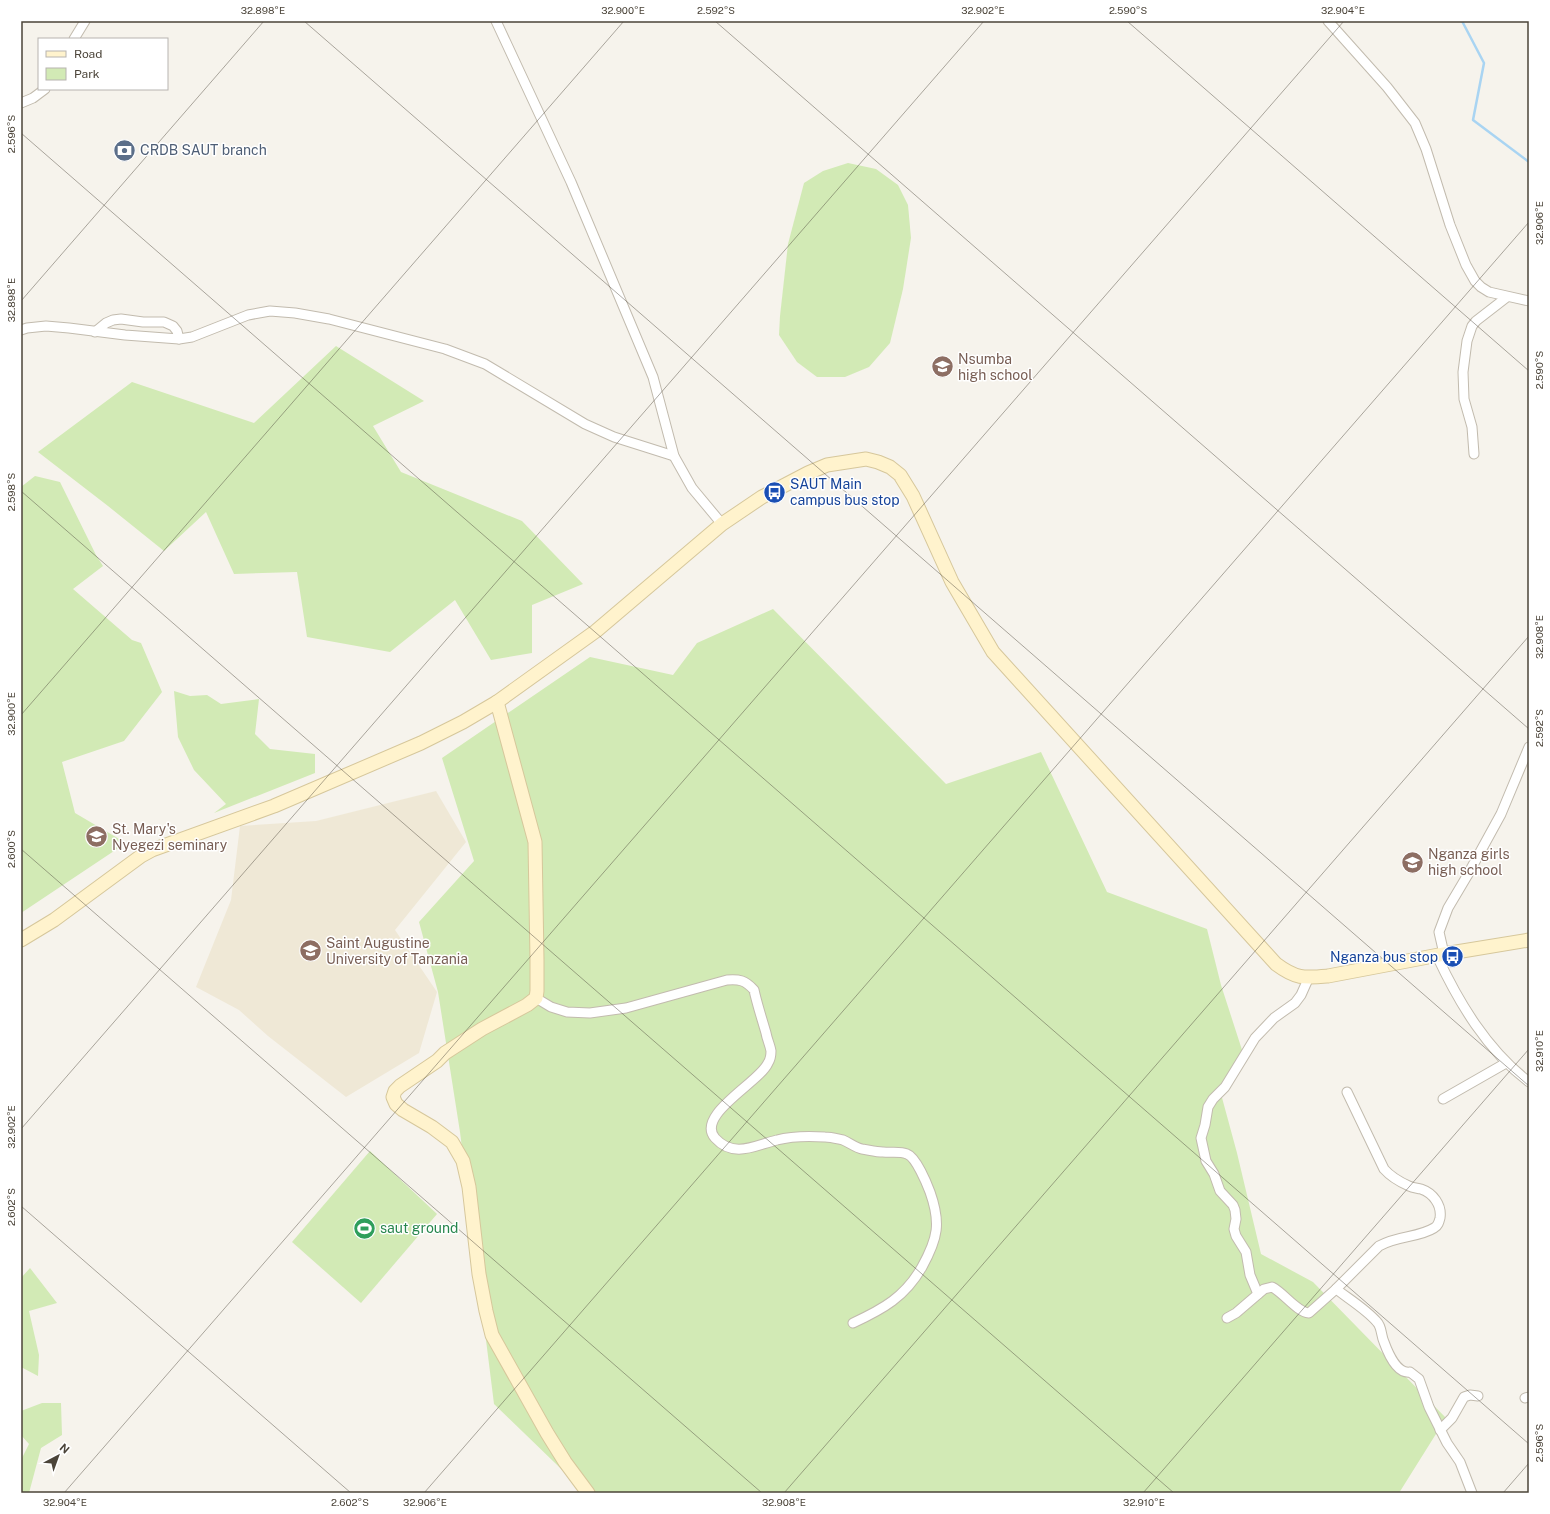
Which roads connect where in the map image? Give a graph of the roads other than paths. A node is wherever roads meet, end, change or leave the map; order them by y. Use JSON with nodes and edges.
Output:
{"nodes":[{"id":1,"x":85,"y":21,"type":"edge"},
{"id":2,"x":496,"y":21,"type":"edge"},
{"id":3,"x":1328,"y":21,"type":"edge"},
{"id":4,"x":75,"y":38,"type":"edge"},
{"id":5,"x":44,"y":90,"type":"edge"},
{"id":6,"x":21,"y":103,"type":"edge"},
{"id":7,"x":1507,"y":297,"type":"junction"},
{"id":8,"x":1529,"y":301,"type":"edge"},
{"id":9,"x":143,"y":322,"type":"junction"},
{"id":10,"x":21,"y":330,"type":"edge"},
{"id":11,"x":95,"y":332,"type":"junction"},
{"id":12,"x":161,"y":338,"type":"junction"},
{"id":13,"x":180,"y":339,"type":"junction"},
{"id":14,"x":1474,"y":454,"type":"dead end"},
{"id":15,"x":674,"y":456,"type":"junction"},
{"id":16,"x":722,"y":524,"type":"junction"},
{"id":17,"x":497,"y":702,"type":"junction"},
{"id":18,"x":1529,"y":747,"type":"edge"},
{"id":19,"x":21,"y":940,"type":"edge"},
{"id":20,"x":1529,"y":940,"type":"edge"},
{"id":21,"x":1440,"y":955,"type":"junction"},
{"id":22,"x":1309,"y":977,"type":"junction"},
{"id":23,"x":536,"y":998,"type":"junction"},
{"id":24,"x":1506,"y":1063,"type":"junction"},
{"id":25,"x":1529,"y":1082,"type":"edge"},
{"id":26,"x":1347,"y":1092,"type":"dead end"},
{"id":27,"x":1443,"y":1099,"type":"dead end"},
{"id":28,"x":1336,"y":1289,"type":"junction"},
{"id":29,"x":1258,"y":1294,"type":"junction"},
{"id":30,"x":1227,"y":1318,"type":"dead end"},
{"id":31,"x":853,"y":1323,"type":"dead end"},
{"id":32,"x":1478,"y":1396,"type":"dead end"},
{"id":33,"x":1440,"y":1430,"type":"junction"},
{"id":34,"x":588,"y":1493,"type":"edge"},
{"id":35,"x":1472,"y":1493,"type":"edge"}],
"edges":[{"from":1,"to":4,"type":"street"},
{"from":2,"to":15,"type":"street"},
{"from":3,"to":7,"type":"street"},
{"from":5,"to":6,"type":"street"},
{"from":7,"to":8,"type":"street"},
{"from":7,"to":14,"type":"street"},
{"from":9,"to":11,"type":"street"},
{"from":9,"to":12,"type":"street"},
{"from":9,"to":13,"type":"street"},
{"from":10,"to":11,"type":"street"},
{"from":11,"to":12,"type":"street"},
{"from":12,"to":13,"type":"street"},
{"from":13,"to":15,"type":"street"},
{"from":15,"to":16,"type":"street"},
{"from":16,"to":17,"type":"main road"},
{"from":16,"to":22,"type":"main road"},
{"from":17,"to":19,"type":"main road"},
{"from":17,"to":23,"type":"main road"},
{"from":18,"to":21,"type":"street"},
{"from":20,"to":21,"type":"main road"},
{"from":21,"to":22,"type":"main road"},
{"from":21,"to":24,"type":"street"},
{"from":22,"to":29,"type":"street"},
{"from":23,"to":31,"type":"street"},
{"from":23,"to":34,"type":"main road"},
{"from":24,"to":25,"type":"street"},
{"from":24,"to":27,"type":"street"},
{"from":26,"to":28,"type":"street"},
{"from":28,"to":29,"type":"street"},
{"from":28,"to":33,"type":"street"},
{"from":29,"to":30,"type":"street"},
{"from":32,"to":33,"type":"street"},
{"from":33,"to":35,"type":"street"}]}
